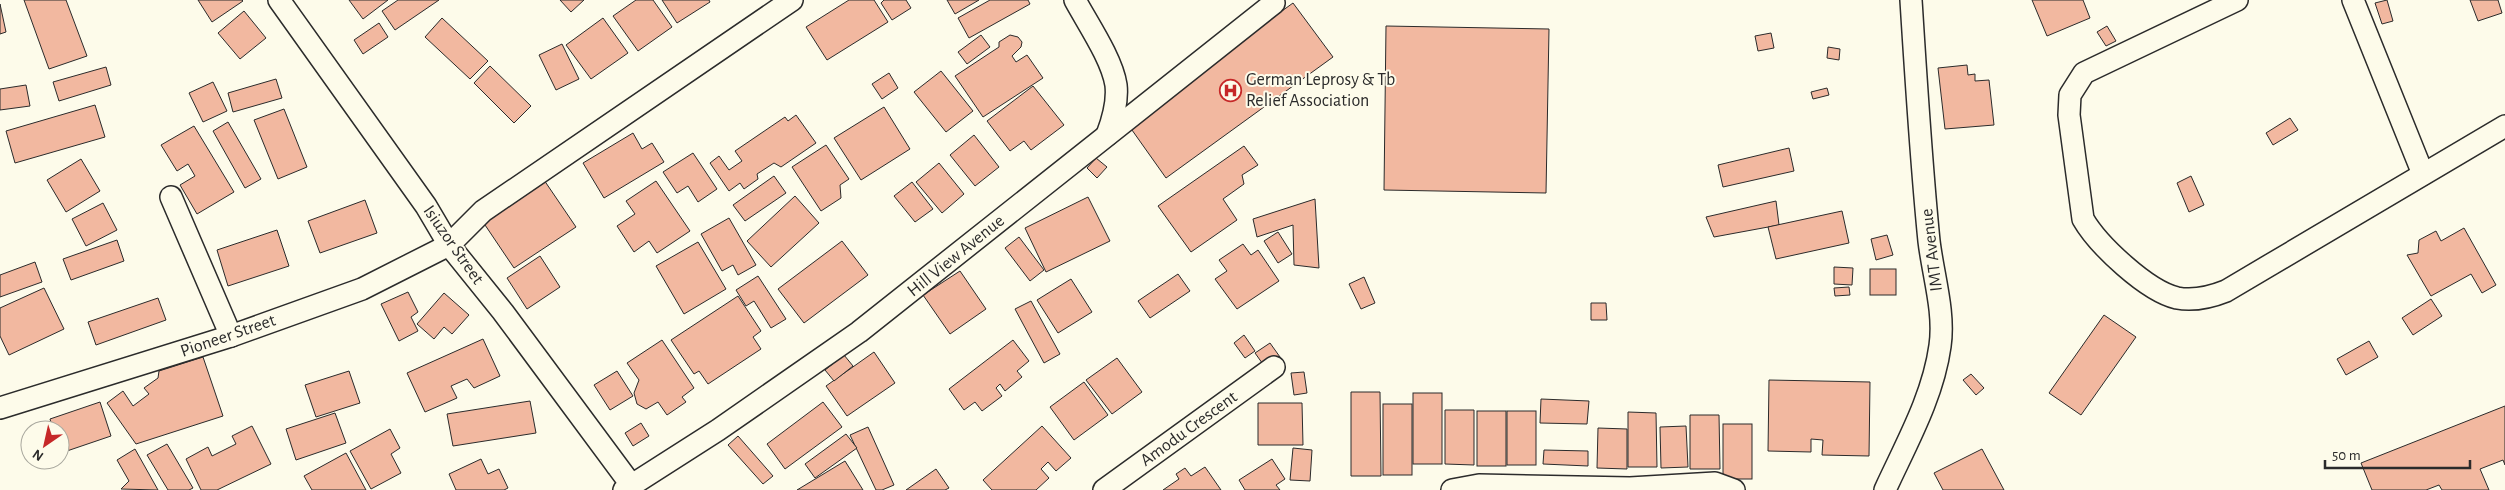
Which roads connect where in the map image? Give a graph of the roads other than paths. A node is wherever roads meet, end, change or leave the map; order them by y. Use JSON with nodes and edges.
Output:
{"nodes":[{"id":1,"x":279,"y":0,"type":"edge"},
{"id":2,"x":792,"y":0,"type":"edge"},
{"id":3,"x":1075,"y":0,"type":"edge"},
{"id":4,"x":1911,"y":0,"type":"edge"},
{"id":5,"x":2237,"y":0,"type":"edge"},
{"id":6,"x":2353,"y":0,"type":"edge"},
{"id":7,"x":1274,"y":3,"type":"dead end"},
{"id":8,"x":2505,"y":126,"type":"edge"},
{"id":9,"x":1107,"y":135,"type":"junction"},
{"id":10,"x":2423,"y":174,"type":"junction"},
{"id":11,"x":171,"y":197,"type":"dead end"},
{"id":12,"x":449,"y":245,"type":"junction"},
{"id":13,"x":231,"y":336,"type":"junction"},
{"id":14,"x":1274,"y":368,"type":"dead end"},
{"id":15,"x":0,"y":408,"type":"edge"},
{"id":16,"x":628,"y":488,"type":"edge"},
{"id":17,"x":1104,"y":490,"type":"edge"},
{"id":18,"x":1452,"y":490,"type":"edge"},
{"id":19,"x":1734,"y":490,"type":"edge"},
{"id":20,"x":1884,"y":490,"type":"edge"}],
"edges":[{"from":1,"to":12,"type":"street","name":"Isiuzor Street"},
{"from":2,"to":12,"type":"street","name":"Pioneer Street"},
{"from":3,"to":9,"type":"street"},
{"from":4,"to":20,"type":"street","name":"IMT Avenue"},
{"from":5,"to":10,"type":"street"},
{"from":6,"to":10,"type":"street"},
{"from":7,"to":9,"type":"street","name":"Hill View Avenue"},
{"from":8,"to":10,"type":"street"},
{"from":9,"to":16,"type":"street","name":"Hill View Avenue"},
{"from":11,"to":13,"type":"street"},
{"from":12,"to":13,"type":"street","name":"Pioneer Street"},
{"from":12,"to":16,"type":"street","name":"Isiuzor Street"},
{"from":13,"to":15,"type":"street","name":"Pioneer Street"},
{"from":14,"to":17,"type":"street","name":"Amodu Crescent"},
{"from":18,"to":19,"type":"street"}]}
